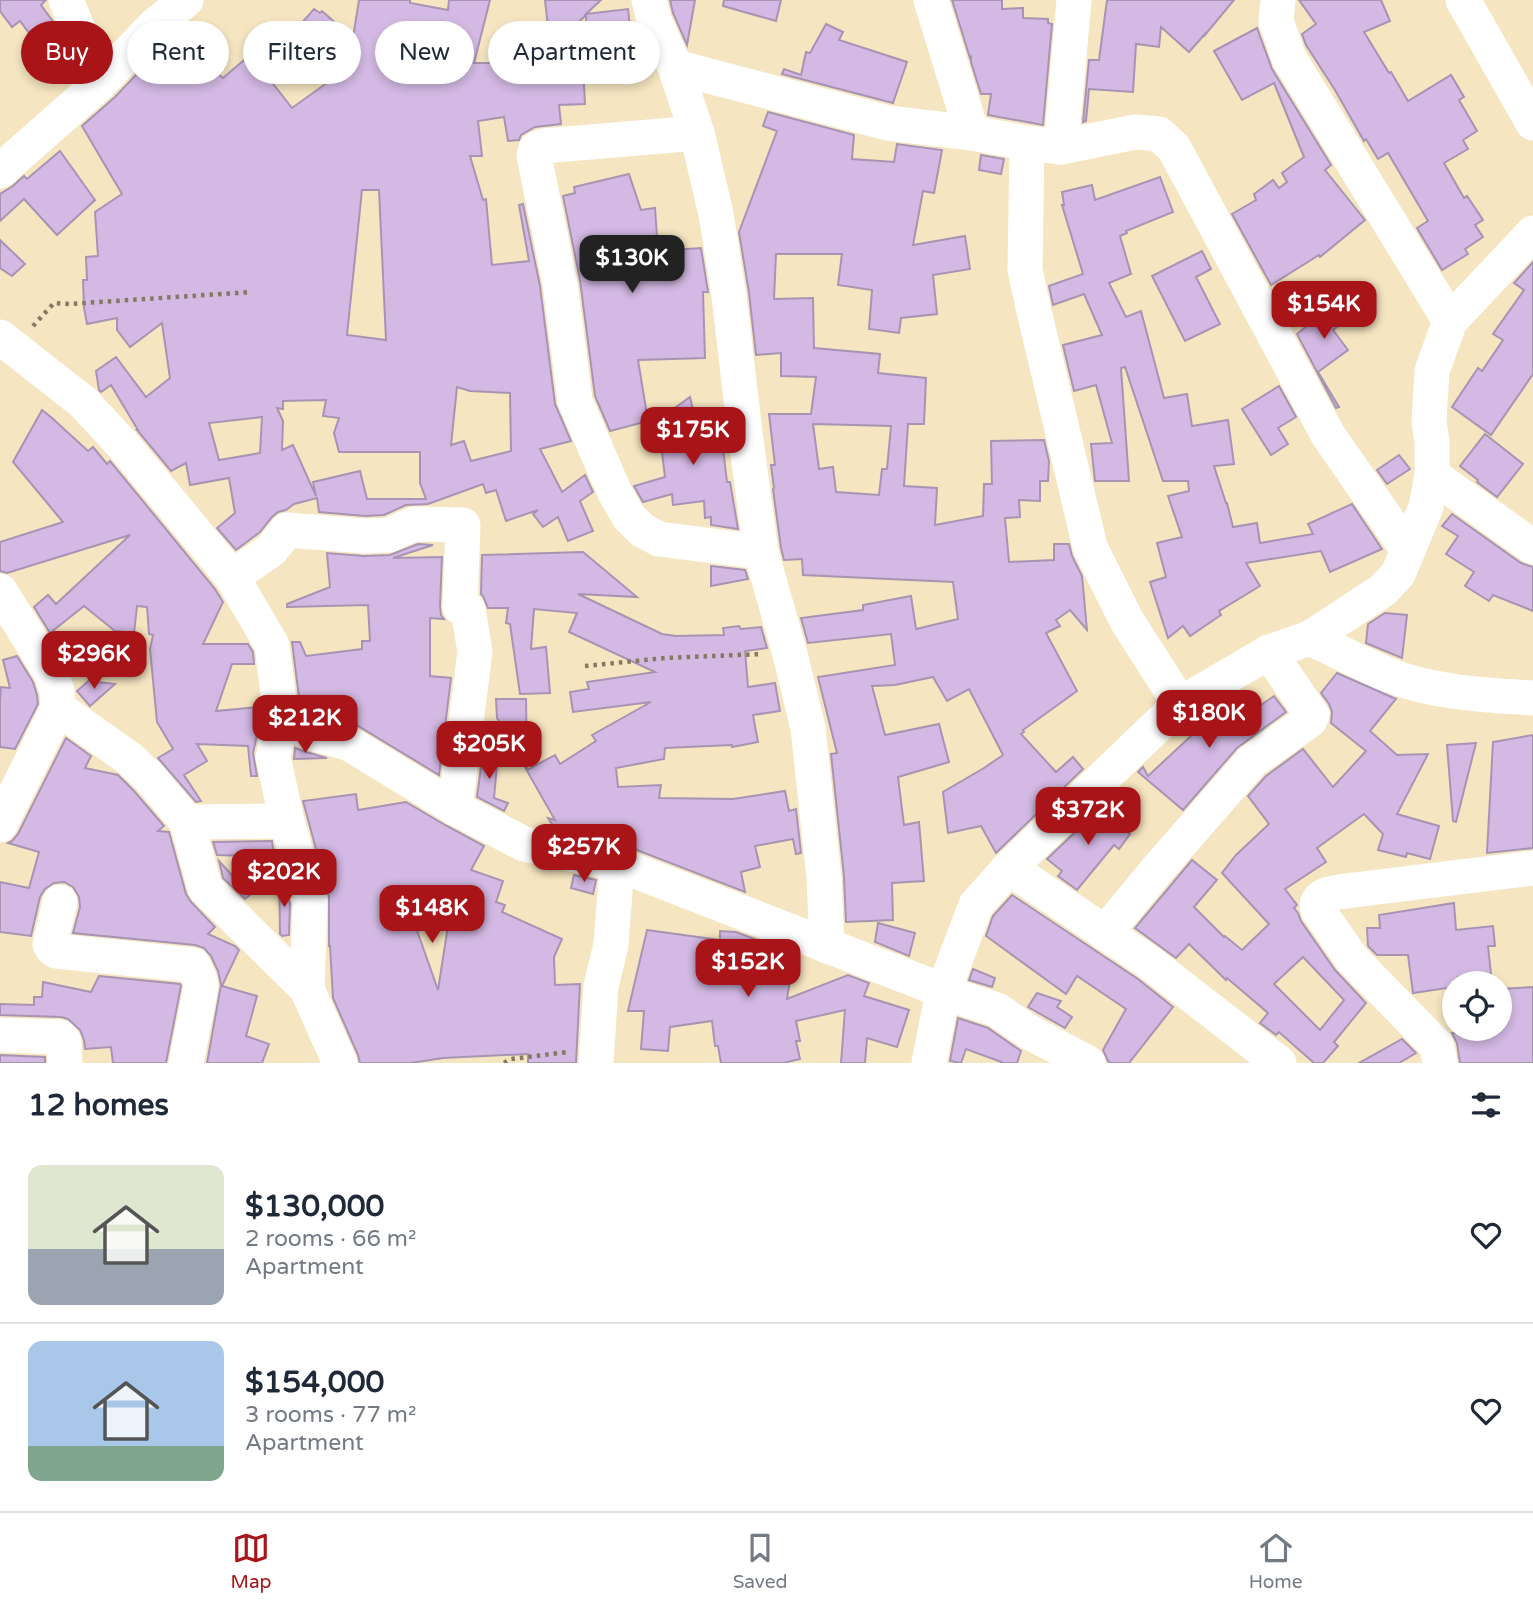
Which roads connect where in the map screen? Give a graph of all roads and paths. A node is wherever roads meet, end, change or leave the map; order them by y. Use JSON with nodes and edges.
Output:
{"nodes":[{"id":1,"x":66,"y":0,"type":"edge"},
{"id":2,"x":186,"y":0,"type":"edge"},
{"id":3,"x":649,"y":0,"type":"edge"},
{"id":4,"x":931,"y":0,"type":"edge"},
{"id":5,"x":1074,"y":0,"type":"edge"},
{"id":6,"x":1278,"y":0,"type":"edge"},
{"id":7,"x":1463,"y":0,"type":"edge"},
{"id":8,"x":75,"y":21,"type":"edge"},
{"id":9,"x":675,"y":67,"type":"junction"},
{"id":10,"x":113,"y":69,"type":"edge"},
{"id":11,"x":99,"y":84,"type":"edge"},
{"id":12,"x":1533,"y":123,"type":"edge"},
{"id":13,"x":697,"y":133,"type":"junction"},
{"id":14,"x":972,"y":133,"type":"junction"},
{"id":15,"x":1027,"y":143,"type":"junction"},
{"id":16,"x":1061,"y":147,"type":"junction"},
{"id":17,"x":0,"y":171,"type":"edge"},
{"id":18,"x":1533,"y":233,"type":"edge"},
{"id":19,"x":252,"y":292,"type":"dead end"},
{"id":20,"x":1450,"y":321,"type":"junction"},
{"id":21,"x":4,"y":350,"type":"edge"},
{"id":22,"x":1432,"y":475,"type":"junction"},
{"id":23,"x":1533,"y":547,"type":"edge"},
{"id":24,"x":1408,"y":550,"type":"junction"},
{"id":25,"x":761,"y":552,"type":"junction"},
{"id":26,"x":232,"y":577,"type":"junction"},
{"id":27,"x":0,"y":591,"type":"edge"},
{"id":28,"x":1310,"y":638,"type":"junction"},
{"id":29,"x":1269,"y":652,"type":"junction"},
{"id":30,"x":790,"y":654,"type":"junction"},
{"id":31,"x":585,"y":666,"type":"dead end"},
{"id":32,"x":1533,"y":698,"type":"edge"},
{"id":33,"x":1180,"y":704,"type":"junction"},
{"id":34,"x":58,"y":708,"type":"junction"},
{"id":35,"x":281,"y":718,"type":"junction"},
{"id":36,"x":454,"y":808,"type":"junction"},
{"id":37,"x":287,"y":821,"type":"junction"},
{"id":38,"x":187,"y":822,"type":"junction"},
{"id":39,"x":0,"y":825,"type":"edge"},
{"id":40,"x":617,"y":864,"type":"junction"},
{"id":41,"x":1009,"y":868,"type":"junction"},
{"id":42,"x":1533,"y":868,"type":"edge"},
{"id":43,"x":60,"y":902,"type":"dead end"},
{"id":44,"x":1105,"y":933,"type":"junction"},
{"id":45,"x":827,"y":946,"type":"junction"},
{"id":46,"x":307,"y":989,"type":"junction"},
{"id":47,"x":943,"y":992,"type":"junction"},
{"id":48,"x":0,"y":1035,"type":"edge"},
{"id":49,"x":596,"y":1056,"type":"edge"},
{"id":50,"x":65,"y":1063,"type":"edge"},
{"id":51,"x":186,"y":1063,"type":"edge"},
{"id":52,"x":340,"y":1063,"type":"edge"},
{"id":53,"x":505,"y":1063,"type":"edge"},
{"id":54,"x":929,"y":1063,"type":"edge"},
{"id":55,"x":1088,"y":1063,"type":"edge"},
{"id":56,"x":1279,"y":1063,"type":"edge"},
{"id":57,"x":1440,"y":1063,"type":"edge"}],
"edges":[{"from":1,"to":8,"type":"street"},
{"from":2,"to":10,"type":"street"},
{"from":3,"to":9,"type":"street"},
{"from":4,"to":14,"type":"street"},
{"from":5,"to":16,"type":"street"},
{"from":6,"to":20,"type":"street"},
{"from":7,"to":12,"type":"street"},
{"from":9,"to":13,"type":"street"},
{"from":9,"to":14,"type":"street"},
{"from":11,"to":17,"type":"street"},
{"from":13,"to":25,"type":"street"},
{"from":13,"to":25,"type":"street"},
{"from":14,"to":15,"type":"street"},
{"from":15,"to":16,"type":"street"},
{"from":15,"to":33,"type":"street"},
{"from":16,"to":24,"type":"street"},
{"from":18,"to":20,"type":"street"},
{"from":19,"to":21,"type":"path"},
{"from":20,"to":22,"type":"street"},
{"from":21,"to":26,"type":"street"},
{"from":22,"to":23,"type":"street"},
{"from":22,"to":24,"type":"street"},
{"from":24,"to":28,"type":"street"},
{"from":25,"to":30,"type":"street"},
{"from":26,"to":35,"type":"street"},
{"from":26,"to":36,"type":"street"},
{"from":27,"to":34,"type":"street"},
{"from":28,"to":29,"type":"street"},
{"from":28,"to":32,"type":"street"},
{"from":29,"to":33,"type":"street"},
{"from":29,"to":44,"type":"street"},
{"from":30,"to":31,"type":"path"},
{"from":30,"to":45,"type":"street"},
{"from":33,"to":41,"type":"street"},
{"from":34,"to":38,"type":"street"},
{"from":34,"to":39,"type":"street"},
{"from":35,"to":36,"type":"street"},
{"from":35,"to":37,"type":"street"},
{"from":36,"to":40,"type":"street"},
{"from":37,"to":38,"type":"street"},
{"from":37,"to":46,"type":"street"},
{"from":38,"to":46,"type":"street"},
{"from":40,"to":45,"type":"street"},
{"from":40,"to":49,"type":"street"},
{"from":41,"to":44,"type":"street"},
{"from":41,"to":47,"type":"street"},
{"from":42,"to":57,"type":"street"},
{"from":43,"to":51,"type":"street"},
{"from":44,"to":56,"type":"street"},
{"from":45,"to":47,"type":"street"},
{"from":46,"to":52,"type":"street"},
{"from":47,"to":54,"type":"street"},
{"from":47,"to":55,"type":"street"},
{"from":48,"to":50,"type":"street"},
{"from":49,"to":53,"type":"path"}]}
